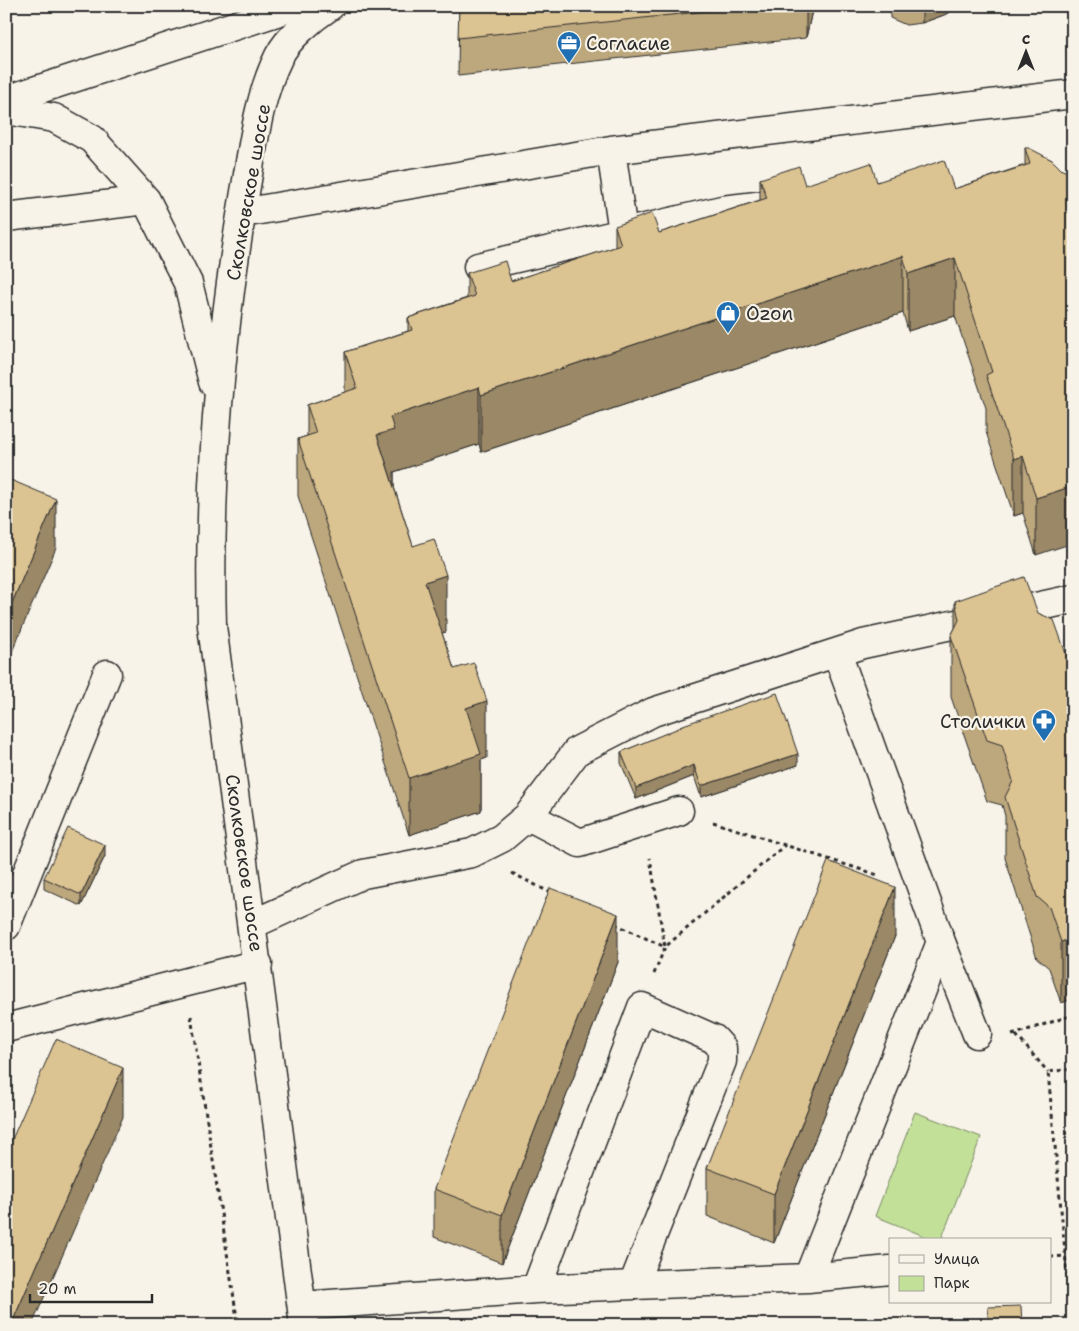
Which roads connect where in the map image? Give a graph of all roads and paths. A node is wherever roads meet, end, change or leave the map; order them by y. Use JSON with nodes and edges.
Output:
{"nodes":[{"id":1,"x":295,"y":6,"type":"edge"},
{"id":2,"x":330,"y":6,"type":"edge"},
{"id":3,"x":1073,"y":94,"type":"edge"},
{"id":4,"x":6,"y":100,"type":"edge"},
{"id":5,"x":6,"y":110,"type":"edge"},
{"id":6,"x":612,"y":150,"type":"junction"},
{"id":7,"x":146,"y":200,"type":"junction"},
{"id":8,"x":801,"y":201,"type":"edge"},
{"id":9,"x":242,"y":213,"type":"junction"},
{"id":10,"x":6,"y":217,"type":"edge"},
{"id":11,"x":623,"y":232,"type":"junction"},
{"id":12,"x":478,"y":267,"type":"edge"},
{"id":13,"x":217,"y":401,"type":"junction"},
{"id":14,"x":1073,"y":599,"type":"edge"},
{"id":15,"x":837,"y":653,"type":"junction"},
{"id":16,"x":107,"y":674,"type":"dead end"},
{"id":17,"x":678,"y":811,"type":"dead end"},
{"id":18,"x":528,"y":816,"type":"junction"},
{"id":19,"x":733,"y":828,"type":"dead end"},
{"id":20,"x":785,"y":845,"type":"junction"},
{"id":21,"x":653,"y":876,"type":"dead end"},
{"id":22,"x":922,"y":889,"type":"junction"},
{"id":23,"x":548,"y":892,"type":"edge"},
{"id":24,"x":556,"y":896,"type":"edge"},
{"id":25,"x":613,"y":923,"type":"edge"},
{"id":26,"x":253,"y":924,"type":"junction"},
{"id":27,"x":6,"y":926,"type":"edge"},
{"id":28,"x":941,"y":942,"type":"junction"},
{"id":29,"x":665,"y":947,"type":"junction"},
{"id":30,"x":258,"y":964,"type":"junction"},
{"id":31,"x":186,"y":983,"type":"junction"},
{"id":32,"x":1073,"y":1015,"type":"edge"},
{"id":33,"x":6,"y":1028,"type":"edge"},
{"id":34,"x":977,"y":1034,"type":"joint"},
{"id":35,"x":1016,"y":1035,"type":"junction"},
{"id":36,"x":1073,"y":1069,"type":"edge"},
{"id":37,"x":1048,"y":1072,"type":"junction"},
{"id":38,"x":1065,"y":1256,"type":"junction"},
{"id":39,"x":1052,"y":1257,"type":"edge"},
{"id":40,"x":889,"y":1270,"type":"edge"},
{"id":41,"x":808,"y":1278,"type":"junction"},
{"id":42,"x":633,"y":1285,"type":"junction"},
{"id":43,"x":536,"y":1289,"type":"junction"},
{"id":44,"x":303,"y":1315,"type":"edge"},
{"id":45,"x":238,"y":1325,"type":"edge"},
{"id":46,"x":1072,"y":1325,"type":"edge"}],
"edges":[{"from":1,"to":4,"type":"street"},
{"from":2,"to":9,"type":"street","name":"Сколковское шоссе"},
{"from":3,"to":6,"type":"street"},
{"from":5,"to":7,"type":"street","name":"Сколковское шоссе"},
{"from":6,"to":9,"type":"street"},
{"from":6,"to":11,"type":"street"},
{"from":7,"to":10,"type":"street"},
{"from":7,"to":13,"type":"street","name":"Сколковское шоссе"},
{"from":8,"to":11,"type":"street"},
{"from":9,"to":13,"type":"street","name":"Сколковское шоссе"},
{"from":11,"to":12,"type":"street"},
{"from":13,"to":26,"type":"street","name":"Сколковское шоссе"},
{"from":14,"to":15,"type":"street"},
{"from":15,"to":18,"type":"street"},
{"from":15,"to":22,"type":"street"},
{"from":16,"to":27,"type":"street"},
{"from":17,"to":18,"type":"street"},
{"from":18,"to":26,"type":"street"},
{"from":19,"to":20,"type":"path"},
{"from":20,"to":22,"type":"path"},
{"from":20,"to":29,"type":"path"},
{"from":21,"to":29,"type":"path"},
{"from":22,"to":28,"type":"street"},
{"from":23,"to":24,"type":"path"},
{"from":25,"to":29,"type":"path"},
{"from":26,"to":30,"type":"street","name":"Сколковское шоссе"},
{"from":28,"to":34,"type":"street"},
{"from":28,"to":41,"type":"street"},
{"from":30,"to":31,"type":"street"},
{"from":30,"to":44,"type":"street","name":"Сколковское шоссе"},
{"from":31,"to":33,"type":"street"},
{"from":31,"to":45,"type":"path"},
{"from":32,"to":35,"type":"path"},
{"from":34,"to":35,"type":"path"},
{"from":35,"to":37,"type":"path"},
{"from":36,"to":37,"type":"path"},
{"from":37,"to":38,"type":"path"},
{"from":38,"to":39,"type":"path"},
{"from":38,"to":46,"type":"path"},
{"from":40,"to":41,"type":"street"},
{"from":41,"to":42,"type":"street"},
{"from":42,"to":43,"type":"street"},
{"from":42,"to":43,"type":"street"},
{"from":43,"to":44,"type":"street"}]}
